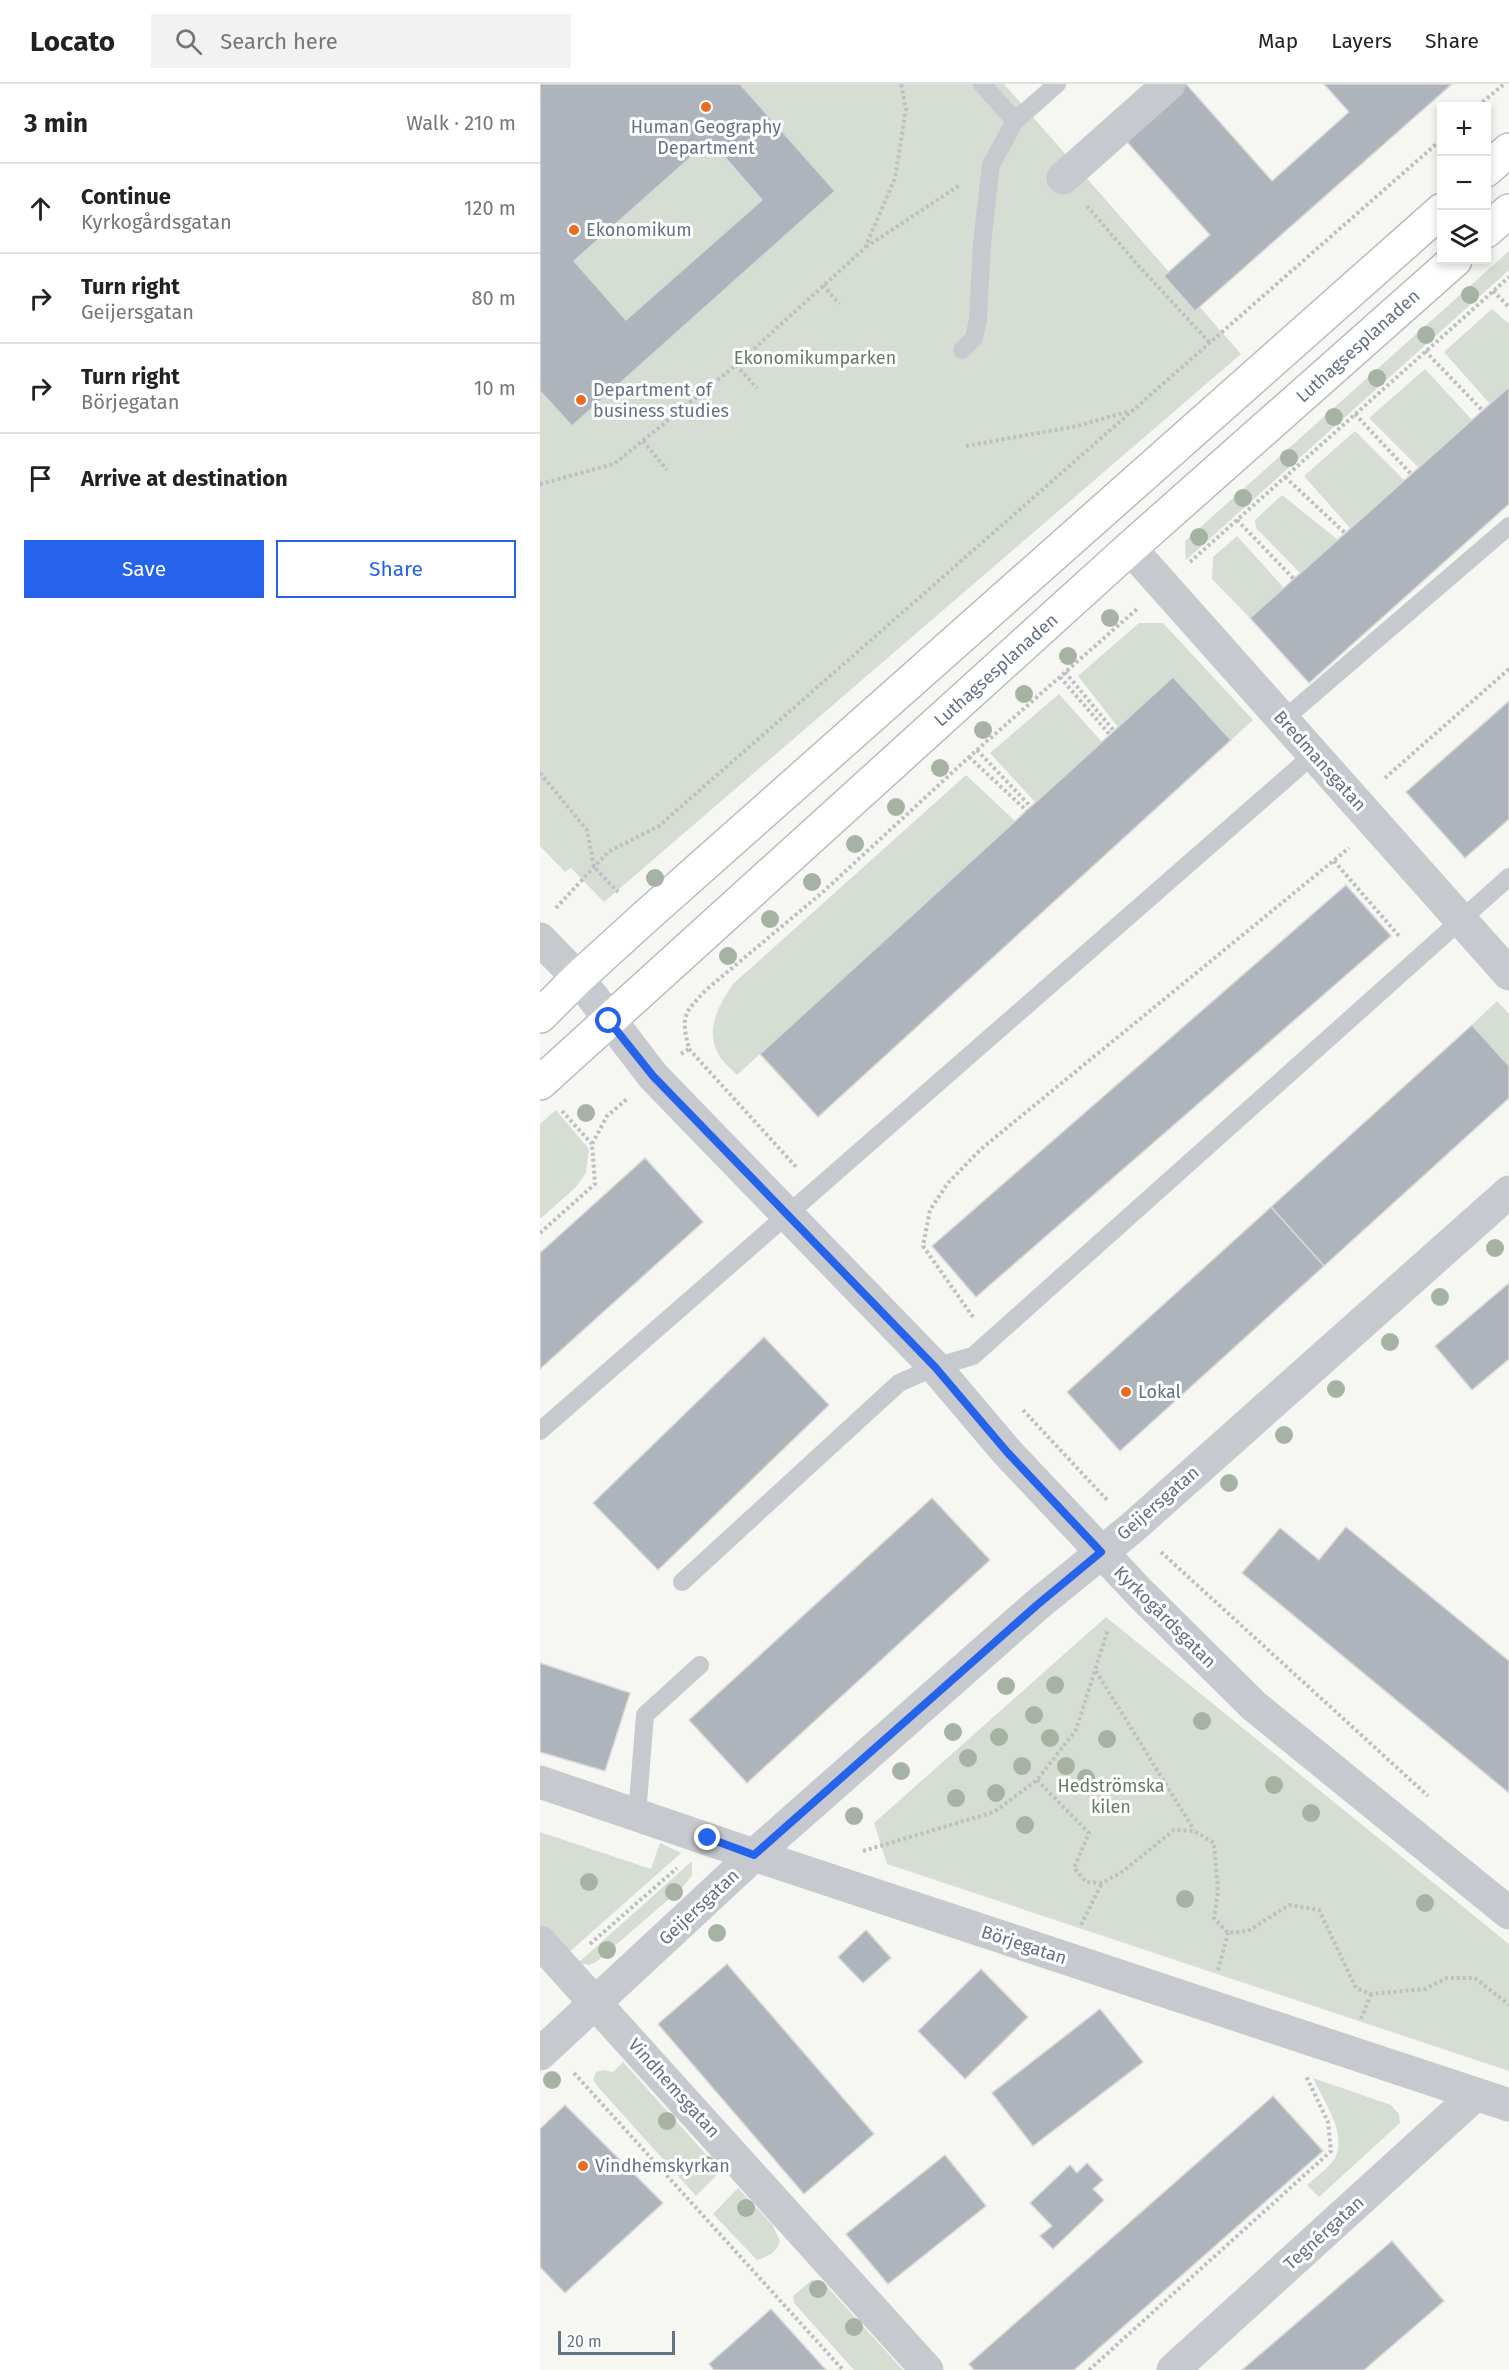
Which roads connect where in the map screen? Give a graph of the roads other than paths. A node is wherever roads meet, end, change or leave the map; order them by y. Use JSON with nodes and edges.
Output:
{"nodes":[{"id":1,"x":982,"y":84,"type":"edge"},
{"id":2,"x":1057,"y":84,"type":"edge"},
{"id":3,"x":1169,"y":84,"type":"edge"},
{"id":4,"x":1015,"y":121,"type":"junction"},
{"id":5,"x":1509,"y":150,"type":"edge"},
{"id":6,"x":1491,"y":166,"type":"edge"},
{"id":7,"x":1063,"y":178,"type":"road end"},
{"id":8,"x":1509,"y":211,"type":"edge"},
{"id":9,"x":1437,"y":214,"type":"edge"},
{"id":10,"x":1491,"y":227,"type":"edge"},
{"id":11,"x":1450,"y":264,"type":"edge"},
{"id":12,"x":962,"y":350,"type":"dead end"},
{"id":13,"x":1509,"y":525,"type":"edge"},
{"id":14,"x":1130,"y":548,"type":"junction"},
{"id":15,"x":1283,"y":720,"type":"junction"},
{"id":16,"x":1314,"y":754,"type":"junction"},
{"id":17,"x":1509,"y":877,"type":"edge"},
{"id":18,"x":1460,"y":920,"type":"junction"},
{"id":19,"x":540,"y":939,"type":"edge"},
{"id":20,"x":1509,"y":974,"type":"edge"},
{"id":21,"x":578,"y":978,"type":"junction"},
{"id":22,"x":540,"y":1016,"type":"edge"},
{"id":23,"x":609,"y":1021,"type":"junction"},
{"id":24,"x":547,"y":1093,"type":"edge"},
{"id":25,"x":1509,"y":1192,"type":"edge"},
{"id":26,"x":787,"y":1214,"type":"junction"},
{"id":27,"x":935,"y":1367,"type":"junction"},
{"id":28,"x":540,"y":1431,"type":"edge"},
{"id":29,"x":1101,"y":1552,"type":"junction"},
{"id":30,"x":682,"y":1582,"type":"dead end"},
{"id":31,"x":700,"y":1665,"type":"dead end"},
{"id":32,"x":540,"y":1782,"type":"edge"},
{"id":33,"x":637,"y":1815,"type":"junction"},
{"id":34,"x":754,"y":1855,"type":"junction"},
{"id":35,"x":1509,"y":1913,"type":"edge"},
{"id":36,"x":540,"y":1942,"type":"edge"},
{"id":37,"x":597,"y":2003,"type":"junction"},
{"id":38,"x":540,"y":2055,"type":"edge"},
{"id":39,"x":1475,"y":2095,"type":"junction"},
{"id":40,"x":1509,"y":2105,"type":"edge"},
{"id":41,"x":927,"y":2370,"type":"edge"},
{"id":42,"x":1173,"y":2370,"type":"edge"}],
"edges":[{"from":1,"to":4,"type":"lane"},
{"from":2,"to":4,"type":"lane"},
{"from":3,"to":7,"type":"street"},
{"from":4,"to":12,"type":"lane"},
{"from":5,"to":6,"type":"main road"},
{"from":8,"to":10,"type":"main road"},
{"from":9,"to":21,"type":"main road"},
{"from":11,"to":14,"type":"main road","name":"Luthagsesplanaden"},
{"from":13,"to":15,"type":"lane"},
{"from":14,"to":15,"type":"street","name":"Bredmansgatan"},
{"from":14,"to":23,"type":"main road","name":"Luthagsesplanaden"},
{"from":15,"to":16,"type":"street","name":"Bredmansgatan"},
{"from":16,"to":18,"type":"street","name":"Bredmansgatan"},
{"from":16,"to":26,"type":"lane"},
{"from":17,"to":18,"type":"lane"},
{"from":18,"to":20,"type":"street","name":"Bredmansgatan"},
{"from":18,"to":27,"type":"lane"},
{"from":19,"to":21,"type":"street","name":"Kyrkogårdsgatan"},
{"from":21,"to":22,"type":"main road"},
{"from":21,"to":23,"type":"street","name":"Kyrkogårdsgatan"},
{"from":23,"to":24,"type":"main road","name":"Luthagsesplanaden"},
{"from":23,"to":26,"type":"street","name":"Kyrkogårdsgatan"},
{"from":25,"to":29,"type":"street","name":"Geijersgatan"},
{"from":26,"to":27,"type":"street","name":"Kyrkogårdsgatan"},
{"from":26,"to":28,"type":"lane"},
{"from":27,"to":29,"type":"street","name":"Kyrkogårdsgatan"},
{"from":27,"to":30,"type":"lane"},
{"from":29,"to":34,"type":"street","name":"Geijersgatan"},
{"from":29,"to":35,"type":"street","name":"Kyrkogårdsgatan"},
{"from":31,"to":33,"type":"lane"},
{"from":32,"to":33,"type":"street","name":"Börjegatan"},
{"from":33,"to":34,"type":"street","name":"Börjegatan"},
{"from":34,"to":37,"type":"street","name":"Geijersgatan"},
{"from":34,"to":39,"type":"street","name":"Börjegatan"},
{"from":36,"to":37,"type":"street","name":"Vindhemsgatan"},
{"from":37,"to":38,"type":"street","name":"Geijersgatan"},
{"from":37,"to":41,"type":"street","name":"Vindhemsgatan"},
{"from":39,"to":40,"type":"street","name":"Börjegatan"},
{"from":39,"to":42,"type":"street","name":"Tegnérgatan"}]}
